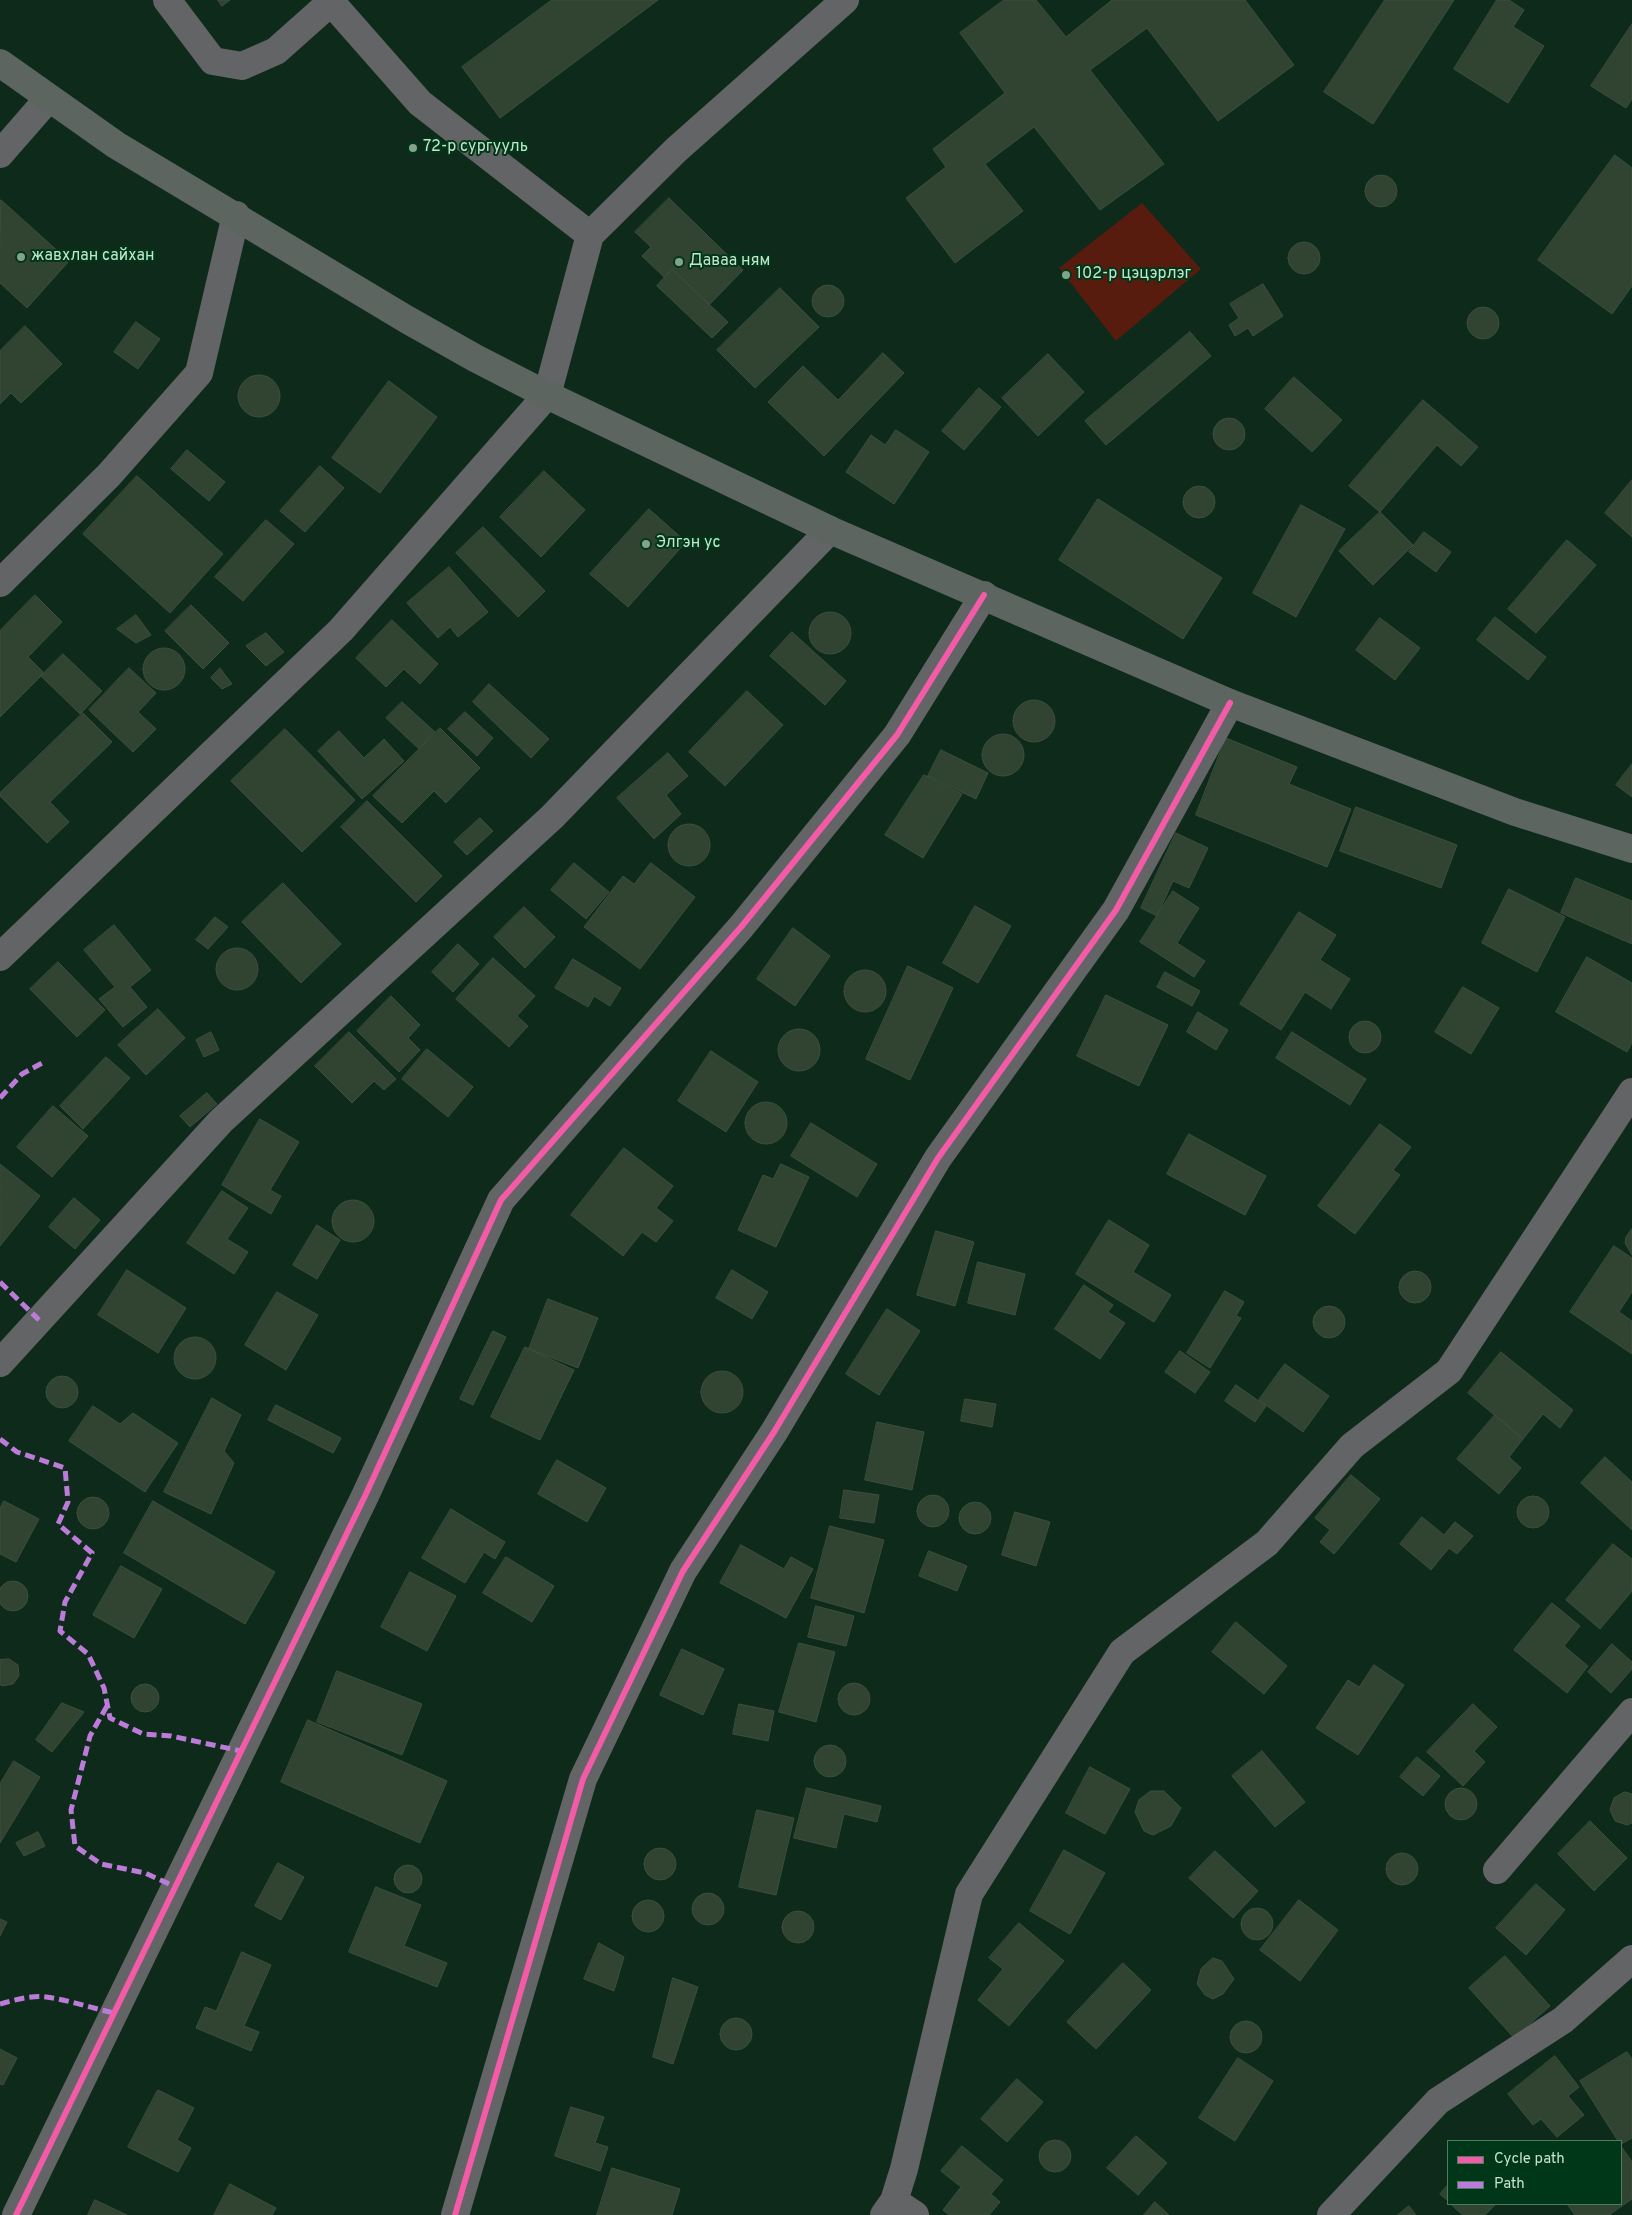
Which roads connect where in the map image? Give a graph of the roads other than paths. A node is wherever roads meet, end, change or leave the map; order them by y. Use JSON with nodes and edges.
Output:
{"nodes":[{"id":1,"x":167,"y":0,"type":"edge"},
{"id":2,"x":845,"y":0,"type":"edge"},
{"id":3,"x":332,"y":1,"type":"edge"},
{"id":4,"x":0,"y":64,"type":"edge"},
{"id":5,"x":48,"y":99,"type":"junction"},
{"id":6,"x":0,"y":154,"type":"edge"},
{"id":7,"x":236,"y":216,"type":"junction"},
{"id":8,"x":590,"y":235,"type":"junction"},
{"id":9,"x":547,"y":395,"type":"junction"},
{"id":10,"x":830,"y":530,"type":"junction"},
{"id":11,"x":0,"y":584,"type":"edge"},
{"id":12,"x":984,"y":595,"type":"junction"},
{"id":13,"x":1230,"y":704,"type":"junction"},
{"id":14,"x":1632,"y":849,"type":"edge"},
{"id":15,"x":0,"y":957,"type":"edge"},
{"id":16,"x":1632,"y":1092,"type":"edge"},
{"id":17,"x":0,"y":1363,"type":"edge"},
{"id":18,"x":1632,"y":1712,"type":"edge"},
{"id":19,"x":1497,"y":1870,"type":"dead end"},
{"id":20,"x":1632,"y":1959,"type":"edge"},
{"id":21,"x":898,"y":2210,"type":"edge"},
{"id":22,"x":16,"y":2215,"type":"edge"},
{"id":23,"x":455,"y":2215,"type":"edge"},
{"id":24,"x":1331,"y":2215,"type":"edge"}],
"edges":[{"from":1,"to":3,"type":"street"},
{"from":2,"to":8,"type":"street"},
{"from":3,"to":8,"type":"street"},
{"from":4,"to":5,"type":"main road"},
{"from":5,"to":6,"type":"street"},
{"from":5,"to":7,"type":"main road"},
{"from":7,"to":9,"type":"main road"},
{"from":7,"to":11,"type":"street"},
{"from":8,"to":9,"type":"street"},
{"from":9,"to":10,"type":"main road"},
{"from":9,"to":15,"type":"street"},
{"from":10,"to":12,"type":"main road"},
{"from":10,"to":17,"type":"street"},
{"from":12,"to":13,"type":"main road"},
{"from":12,"to":22,"type":"street"},
{"from":13,"to":14,"type":"main road"},
{"from":13,"to":23,"type":"street"},
{"from":16,"to":21,"type":"street"},
{"from":18,"to":19,"type":"street"},
{"from":20,"to":24,"type":"street"}]}
